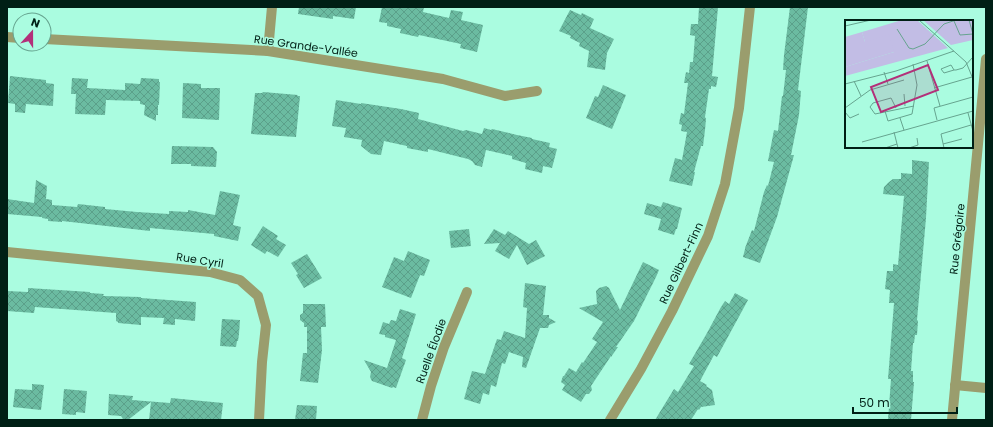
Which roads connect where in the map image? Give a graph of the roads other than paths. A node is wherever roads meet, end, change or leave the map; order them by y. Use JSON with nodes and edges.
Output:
{"nodes":[{"id":1,"x":272,"y":7,"type":"edge"},
{"id":2,"x":750,"y":7,"type":"edge"},
{"id":3,"x":52,"y":39,"type":"edge"},
{"id":4,"x":268,"y":51,"type":"junction"},
{"id":5,"x":986,"y":60,"type":"edge"},
{"id":6,"x":538,"y":91,"type":"dead end"},
{"id":7,"x":7,"y":252,"type":"edge"},
{"id":8,"x":467,"y":292,"type":"dead end"},
{"id":9,"x":955,"y":385,"type":"junction"},
{"id":10,"x":986,"y":388,"type":"edge"},
{"id":11,"x":259,"y":420,"type":"edge"},
{"id":12,"x":422,"y":420,"type":"edge"},
{"id":13,"x":610,"y":420,"type":"edge"},
{"id":14,"x":952,"y":420,"type":"edge"}],
"edges":[{"from":1,"to":4,"type":"street"},
{"from":2,"to":13,"type":"street","name":"Rue Gilbert-Finn"},
{"from":3,"to":4,"type":"street","name":"Rue Grande-Vallée"},
{"from":4,"to":6,"type":"street","name":"Rue Grande-Vallée"},
{"from":5,"to":9,"type":"street","name":"Rue Grégoire"},
{"from":7,"to":11,"type":"street","name":"Rue Cyril"},
{"from":8,"to":12,"type":"street","name":"Ruelle Élodie"},
{"from":9,"to":10,"type":"street"},
{"from":9,"to":14,"type":"street","name":"Rue Grégoire"}]}
